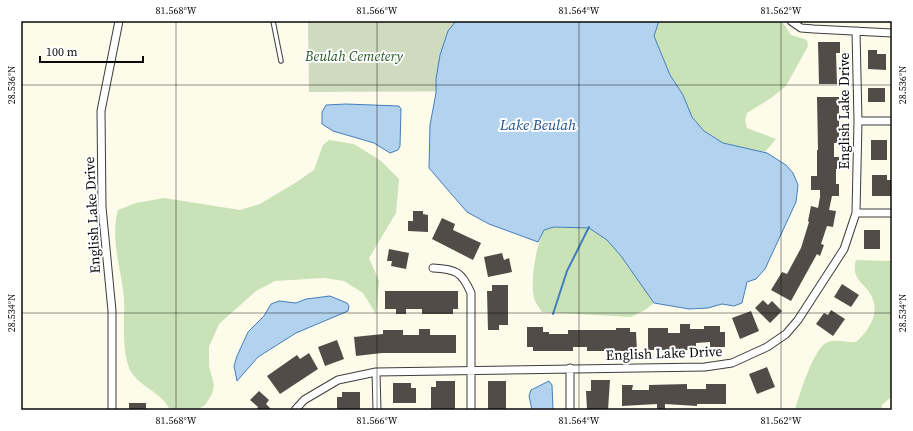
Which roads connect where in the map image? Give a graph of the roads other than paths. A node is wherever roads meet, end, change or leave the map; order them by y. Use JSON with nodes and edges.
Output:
{"nodes":[{"id":1,"x":119,"y":21,"type":"edge"},
{"id":2,"x":273,"y":21,"type":"edge"},
{"id":3,"x":792,"y":21,"type":"edge"},
{"id":4,"x":856,"y":31,"type":"junction"},
{"id":5,"x":892,"y":33,"type":"edge"},
{"id":6,"x":281,"y":61,"type":"dead end"},
{"id":7,"x":858,"y":121,"type":"junction"},
{"id":8,"x":892,"y":121,"type":"edge"},
{"id":9,"x":856,"y":213,"type":"junction"},
{"id":10,"x":892,"y":213,"type":"edge"},
{"id":11,"x":433,"y":268,"type":"dead end"},
{"id":12,"x":570,"y":368,"type":"junction"},
{"id":13,"x":471,"y":370,"type":"junction"},
{"id":14,"x":376,"y":372,"type":"junction"},
{"id":15,"x":112,"y":410,"type":"edge"},
{"id":16,"x":295,"y":410,"type":"edge"},
{"id":17,"x":377,"y":410,"type":"edge"},
{"id":18,"x":471,"y":410,"type":"edge"},
{"id":19,"x":570,"y":410,"type":"edge"}],
"edges":[{"from":1,"to":15,"type":"street","name":"English Lake Drive"},
{"from":2,"to":6,"type":"lane"},
{"from":3,"to":4,"type":"street"},
{"from":4,"to":5,"type":"street"},
{"from":4,"to":7,"type":"street","name":"English Lake Drive"},
{"from":7,"to":8,"type":"street"},
{"from":7,"to":9,"type":"street","name":"English Lake Drive"},
{"from":9,"to":10,"type":"street"},
{"from":9,"to":12,"type":"street","name":"English Lake Drive"},
{"from":11,"to":13,"type":"street"},
{"from":12,"to":13,"type":"street","name":"English Lake Drive"},
{"from":12,"to":19,"type":"street"},
{"from":13,"to":14,"type":"street","name":"English Lake Drive"},
{"from":13,"to":18,"type":"street"},
{"from":14,"to":16,"type":"street","name":"English Lake Drive"},
{"from":14,"to":17,"type":"street"}]}
